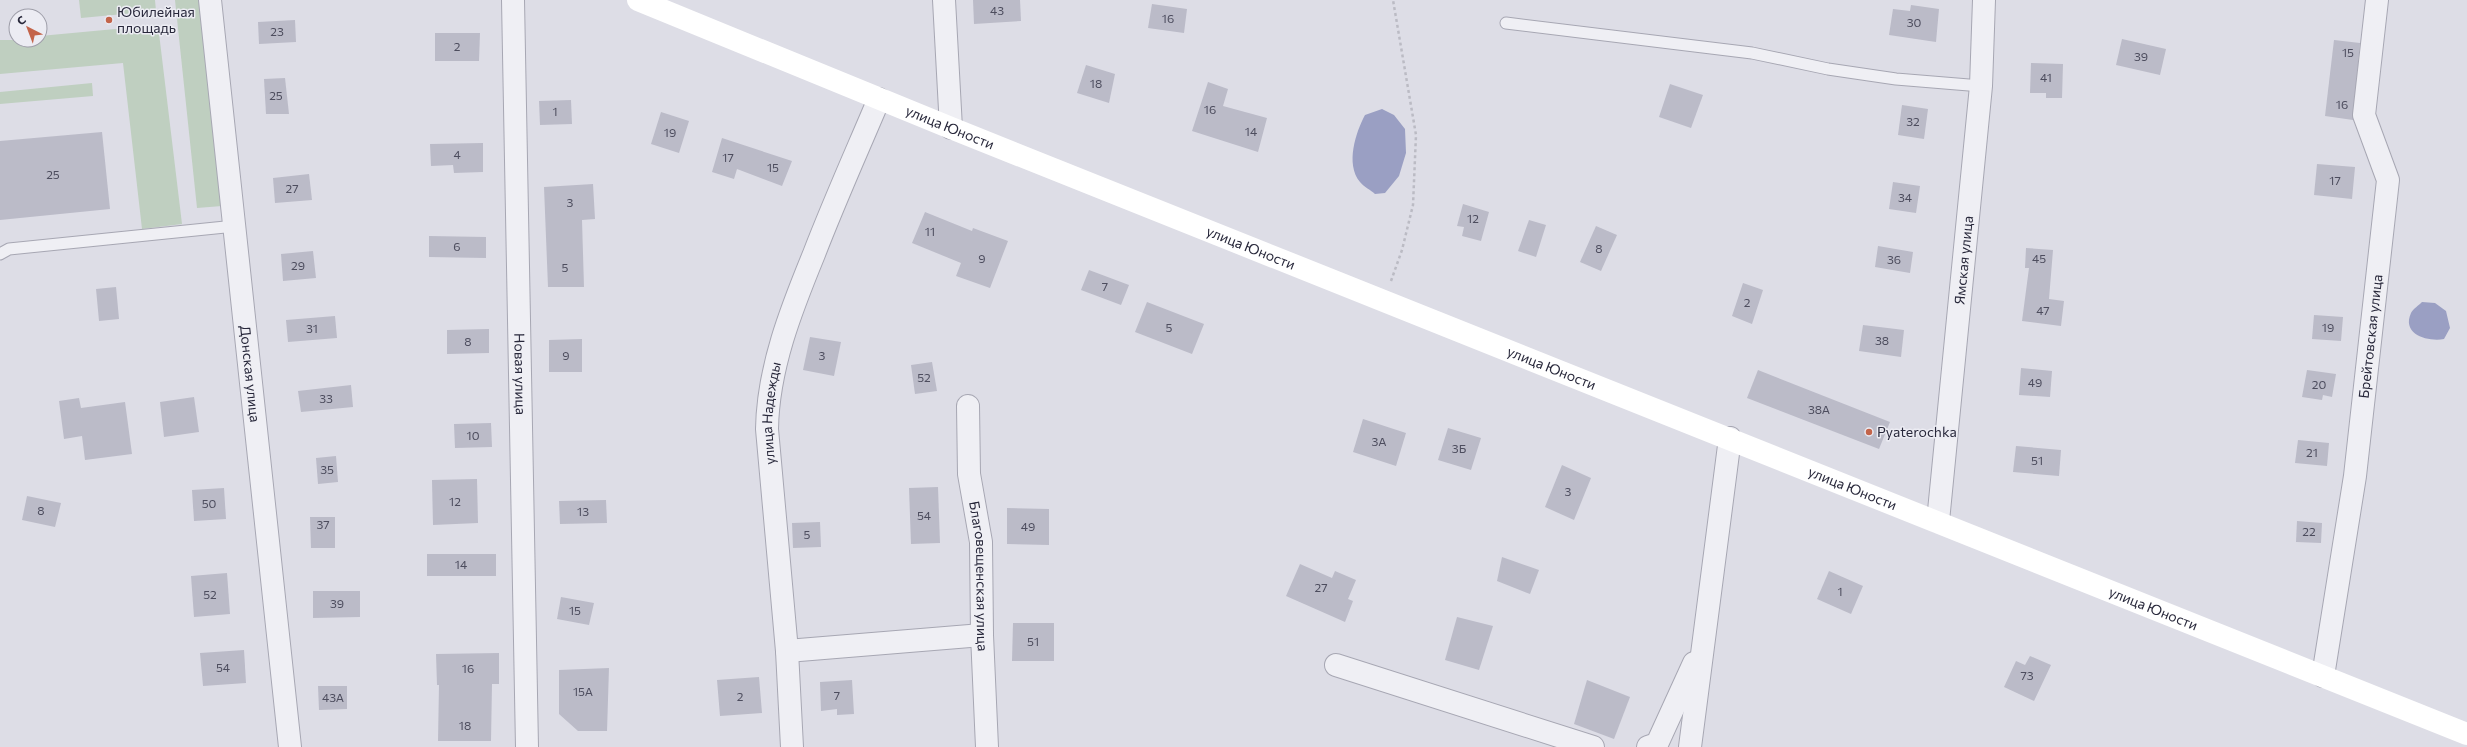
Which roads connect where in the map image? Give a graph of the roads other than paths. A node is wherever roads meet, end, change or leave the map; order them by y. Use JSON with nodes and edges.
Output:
{"nodes":[{"id":1,"x":210,"y":0,"type":"edge"},
{"id":2,"x":513,"y":0,"type":"edge"},
{"id":3,"x":638,"y":0,"type":"edge"},
{"id":4,"x":944,"y":0,"type":"edge"},
{"id":5,"x":1984,"y":0,"type":"edge"},
{"id":6,"x":2377,"y":0,"type":"edge"},
{"id":7,"x":1506,"y":23,"type":"dead end"},
{"id":8,"x":1981,"y":86,"type":"junction"},
{"id":9,"x":879,"y":99,"type":"junction"},
{"id":10,"x":951,"y":128,"type":"junction"},
{"id":11,"x":234,"y":226,"type":"junction"},
{"id":12,"x":0,"y":254,"type":"edge"},
{"id":13,"x":968,"y":406,"type":"dead end"},
{"id":14,"x":1730,"y":438,"type":"junction"},
{"id":15,"x":1938,"y":521,"type":"junction"},
{"id":16,"x":982,"y":635,"type":"junction"},
{"id":17,"x":1704,"y":642,"type":"junction"},
{"id":18,"x":787,"y":651,"type":"junction"},
{"id":19,"x":1336,"y":665,"type":"dead end"},
{"id":20,"x":2323,"y":676,"type":"junction"},
{"id":21,"x":2467,"y":734,"type":"edge"},
{"id":22,"x":290,"y":747,"type":"edge"},
{"id":23,"x":526,"y":747,"type":"edge"},
{"id":24,"x":792,"y":747,"type":"edge"},
{"id":25,"x":987,"y":747,"type":"edge"},
{"id":26,"x":1592,"y":747,"type":"edge"},
{"id":27,"x":1648,"y":747,"type":"edge"},
{"id":28,"x":1690,"y":747,"type":"edge"}],
"edges":[{"from":1,"to":11,"type":"street","name":"Донская улица"},
{"from":2,"to":23,"type":"street","name":"Новая улица"},
{"from":3,"to":9,"type":"street","name":"улица Юности"},
{"from":4,"to":10,"type":"street"},
{"from":5,"to":8,"type":"street","name":"Ямская улица"},
{"from":6,"to":20,"type":"street","name":"Брейтовская улица"},
{"from":7,"to":8,"type":"lane"},
{"from":8,"to":15,"type":"street","name":"Ямская улица"},
{"from":9,"to":10,"type":"street","name":"улица Юности"},
{"from":9,"to":18,"type":"street","name":"улица Надежды"},
{"from":10,"to":14,"type":"street","name":"улица Юности"},
{"from":11,"to":12,"type":"lane"},
{"from":11,"to":22,"type":"street","name":"Донская улица"},
{"from":13,"to":16,"type":"street","name":"Благовещенская улица"},
{"from":14,"to":15,"type":"street","name":"улица Юности"},
{"from":14,"to":17,"type":"street"},
{"from":15,"to":20,"type":"street","name":"улица Юности"},
{"from":16,"to":18,"type":"street"},
{"from":16,"to":25,"type":"street","name":"Благовещенская улица"},
{"from":17,"to":27,"type":"street"},
{"from":17,"to":28,"type":"street"},
{"from":18,"to":24,"type":"street","name":"улица Надежды"},
{"from":19,"to":26,"type":"street"},
{"from":20,"to":21,"type":"street","name":"улица Юности"}]}
